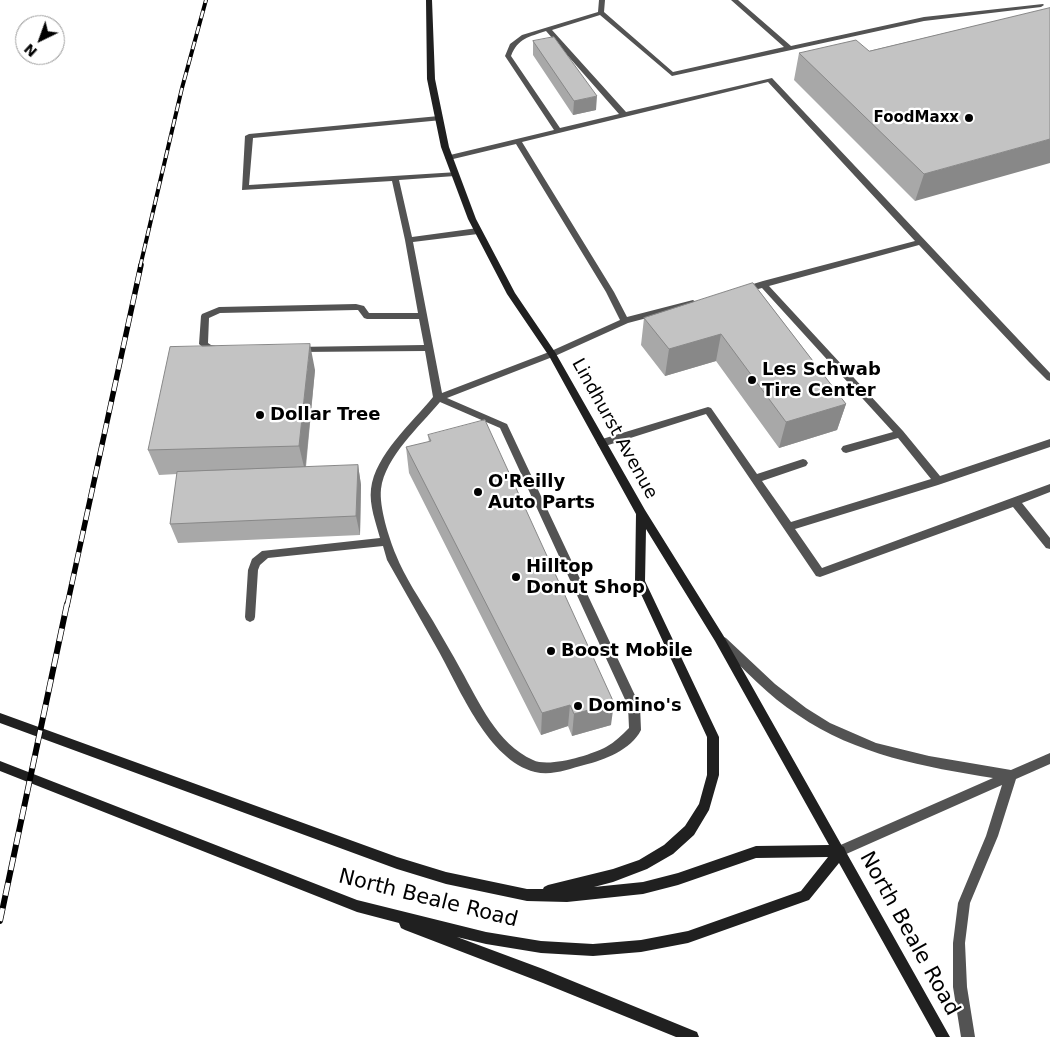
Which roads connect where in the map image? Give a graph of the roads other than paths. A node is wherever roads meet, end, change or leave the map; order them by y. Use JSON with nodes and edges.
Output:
{"nodes":[{"id":1,"x":429,"y":0,"type":"edge"},
{"id":2,"x":602,"y":0,"type":"edge"},
{"id":3,"x":734,"y":0,"type":"edge"},
{"id":4,"x":1034,"y":0,"type":"edge"},
{"id":5,"x":601,"y":13,"type":"junction"},
{"id":6,"x":548,"y":28,"type":"junction"},
{"id":7,"x":790,"y":49,"type":"junction"},
{"id":8,"x":624,"y":116,"type":"junction"},
{"id":9,"x":439,"y":118,"type":"junction"},
{"id":10,"x":558,"y":132,"type":"junction"},
{"id":11,"x":518,"y":141,"type":"junction"},
{"id":12,"x":449,"y":158,"type":"junction"},
{"id":13,"x":455,"y":174,"type":"junction"},
{"id":14,"x":395,"y":178,"type":"junction"},
{"id":15,"x":478,"y":231,"type":"junction"},
{"id":16,"x":409,"y":240,"type":"junction"},
{"id":17,"x":921,"y":242,"type":"junction"},
{"id":18,"x":763,"y":284,"type":"junction"},
{"id":19,"x":735,"y":292,"type":"edge"},
{"id":20,"x":699,"y":302,"type":"edge"},
{"id":21,"x":423,"y":316,"type":"junction"},
{"id":22,"x":625,"y":321,"type":"junction"},
{"id":23,"x":429,"y":348,"type":"junction"},
{"id":24,"x":227,"y":349,"type":"edge"},
{"id":25,"x":285,"y":349,"type":"edge"},
{"id":26,"x":552,"y":354,"type":"junction"},
{"id":27,"x":1050,"y":378,"type":"edge"},
{"id":28,"x":438,"y":398,"type":"junction"},
{"id":29,"x":900,"y":434,"type":"junction"},
{"id":30,"x":1050,"y":443,"type":"edge"},
{"id":31,"x":602,"y":444,"type":"junction"},
{"id":32,"x":846,"y":449,"type":"dead end"},
{"id":33,"x":803,"y":464,"type":"dead end"},
{"id":34,"x":755,"y":479,"type":"junction"},
{"id":35,"x":938,"y":481,"type":"junction"},
{"id":36,"x":1050,"y":488,"type":"edge"},
{"id":37,"x":1015,"y":502,"type":"junction"},
{"id":38,"x":641,"y":513,"type":"junction"},
{"id":39,"x":788,"y":527,"type":"junction"},
{"id":40,"x":386,"y":542,"type":"junction"},
{"id":41,"x":1050,"y":545,"type":"edge"},
{"id":42,"x":250,"y":617,"type":"dead end"},
{"id":43,"x":720,"y":638,"type":"junction"},
{"id":44,"x":0,"y":718,"type":"edge"},
{"id":45,"x":1050,"y":758,"type":"edge"},
{"id":46,"x":0,"y":766,"type":"edge"},
{"id":47,"x":1011,"y":775,"type":"junction"},
{"id":48,"x":840,"y":851,"type":"junction"},
{"id":49,"x":526,"y":895,"type":"junction"},
{"id":50,"x":357,"y":906,"type":"junction"},
{"id":51,"x":692,"y":1037,"type":"edge"},
{"id":52,"x":943,"y":1037,"type":"edge"},
{"id":53,"x":968,"y":1037,"type":"edge"}],
"edges":[{"from":1,"to":9,"type":"main road","name":"Lindhurst Avenue"},
{"from":2,"to":5,"type":"lane"},
{"from":3,"to":7,"type":"lane"},
{"from":4,"to":7,"type":"lane"},
{"from":5,"to":6,"type":"lane"},
{"from":5,"to":7,"type":"lane"},
{"from":6,"to":8,"type":"lane"},
{"from":6,"to":10,"type":"lane"},
{"from":8,"to":10,"type":"lane"},
{"from":8,"to":17,"type":"lane"},
{"from":9,"to":12,"type":"main road","name":"Lindhurst Avenue"},
{"from":9,"to":14,"type":"lane"},
{"from":10,"to":11,"type":"lane"},
{"from":11,"to":12,"type":"lane"},
{"from":11,"to":22,"type":"lane"},
{"from":12,"to":13,"type":"main road","name":"Lindhurst Avenue"},
{"from":13,"to":14,"type":"lane"},
{"from":13,"to":15,"type":"main road","name":"Lindhurst Avenue"},
{"from":14,"to":16,"type":"lane"},
{"from":15,"to":16,"type":"lane"},
{"from":15,"to":26,"type":"main road","name":"Lindhurst Avenue"},
{"from":16,"to":21,"type":"lane"},
{"from":17,"to":18,"type":"lane"},
{"from":17,"to":27,"type":"lane"},
{"from":18,"to":19,"type":"lane"},
{"from":18,"to":29,"type":"lane"},
{"from":20,"to":22,"type":"lane"},
{"from":21,"to":23,"type":"lane"},
{"from":21,"to":24,"type":"lane"},
{"from":22,"to":26,"type":"lane"},
{"from":23,"to":25,"type":"lane"},
{"from":23,"to":28,"type":"lane"},
{"from":26,"to":28,"type":"lane"},
{"from":26,"to":31,"type":"main road","name":"Lindhurst Avenue"},
{"from":28,"to":40,"type":"lane"},
{"from":28,"to":40,"type":"lane"},
{"from":29,"to":32,"type":"lane"},
{"from":29,"to":35,"type":"lane"},
{"from":30,"to":35,"type":"lane"},
{"from":31,"to":34,"type":"lane"},
{"from":31,"to":38,"type":"main road","name":"Lindhurst Avenue"},
{"from":33,"to":34,"type":"lane"},
{"from":34,"to":39,"type":"lane"},
{"from":35,"to":39,"type":"lane"},
{"from":36,"to":37,"type":"lane"},
{"from":37,"to":39,"type":"lane"},
{"from":37,"to":41,"type":"lane"},
{"from":38,"to":43,"type":"main road","name":"Lindhurst Avenue"},
{"from":38,"to":49,"type":"main road"},
{"from":40,"to":42,"type":"lane"},
{"from":43,"to":47,"type":"lane"},
{"from":43,"to":48,"type":"main road","name":"Lindhurst Avenue"},
{"from":44,"to":49,"type":"main road","name":"North Beale Road"},
{"from":45,"to":47,"type":"lane"},
{"from":46,"to":50,"type":"main road","name":"North Beale Road"},
{"from":47,"to":48,"type":"lane"},
{"from":47,"to":53,"type":"lane"},
{"from":48,"to":49,"type":"main road","name":"North Beale Road"},
{"from":48,"to":50,"type":"main road","name":"North Beale Road"},
{"from":48,"to":52,"type":"main road","name":"North Beale Road"},
{"from":50,"to":51,"type":"main road"}]}
